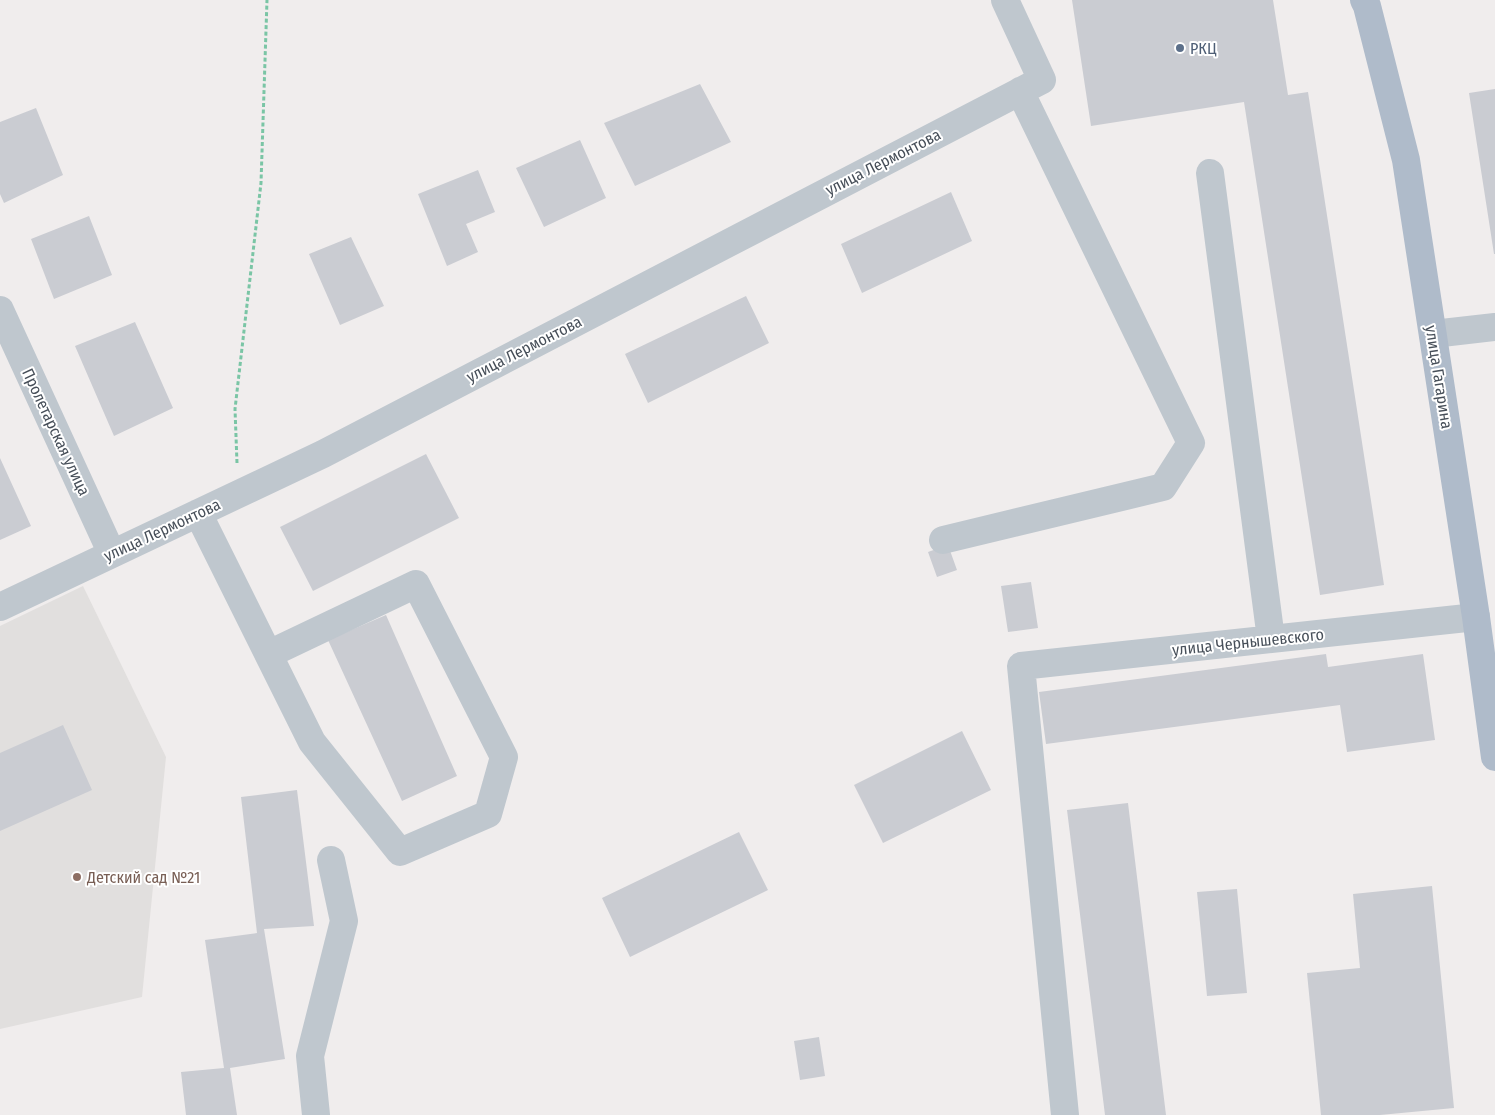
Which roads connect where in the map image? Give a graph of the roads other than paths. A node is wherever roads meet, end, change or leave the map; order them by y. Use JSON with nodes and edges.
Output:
{"nodes":[{"id":1,"x":1005,"y":0,"type":"edge"},
{"id":2,"x":1364,"y":0,"type":"edge"},
{"id":3,"x":1031,"y":85,"type":"junction"},
{"id":4,"x":1210,"y":173,"type":"dead end"},
{"id":5,"x":0,"y":310,"type":"edge"},
{"id":6,"x":1495,"y":327,"type":"edge"},
{"id":7,"x":1432,"y":334,"type":"junction"},
{"id":8,"x":198,"y":513,"type":"junction"},
{"id":9,"x":943,"y":540,"type":"dead end"},
{"id":10,"x":112,"y":554,"type":"junction"},
{"id":11,"x":0,"y":607,"type":"edge"},
{"id":12,"x":1476,"y":617,"type":"junction"},
{"id":13,"x":1271,"y":639,"type":"junction"},
{"id":14,"x":269,"y":654,"type":"junction"},
{"id":15,"x":1495,"y":757,"type":"edge"},
{"id":16,"x":331,"y":860,"type":"dead end"},
{"id":17,"x":316,"y":1115,"type":"edge"},
{"id":18,"x":1065,"y":1115,"type":"edge"}],
"edges":[{"from":1,"to":3,"type":"street"},
{"from":2,"to":7,"type":"main road","name":"улица Гагарина"},
{"from":3,"to":8,"type":"street","name":"улица Лермонтова"},
{"from":3,"to":9,"type":"street"},
{"from":4,"to":13,"type":"street"},
{"from":5,"to":10,"type":"street","name":"Пролетарская улица"},
{"from":6,"to":7,"type":"street"},
{"from":7,"to":12,"type":"main road","name":"улица Гагарина"},
{"from":8,"to":10,"type":"street","name":"улица Лермонтова"},
{"from":8,"to":14,"type":"street"},
{"from":10,"to":11,"type":"street","name":"улица Лермонтова"},
{"from":12,"to":13,"type":"street","name":"улица Чернышевского"},
{"from":12,"to":15,"type":"main road","name":"улица Гагарина"},
{"from":13,"to":18,"type":"street","name":"улица Чернышевского"},
{"from":14,"to":14,"type":"street"},
{"from":16,"to":17,"type":"street"}]}
